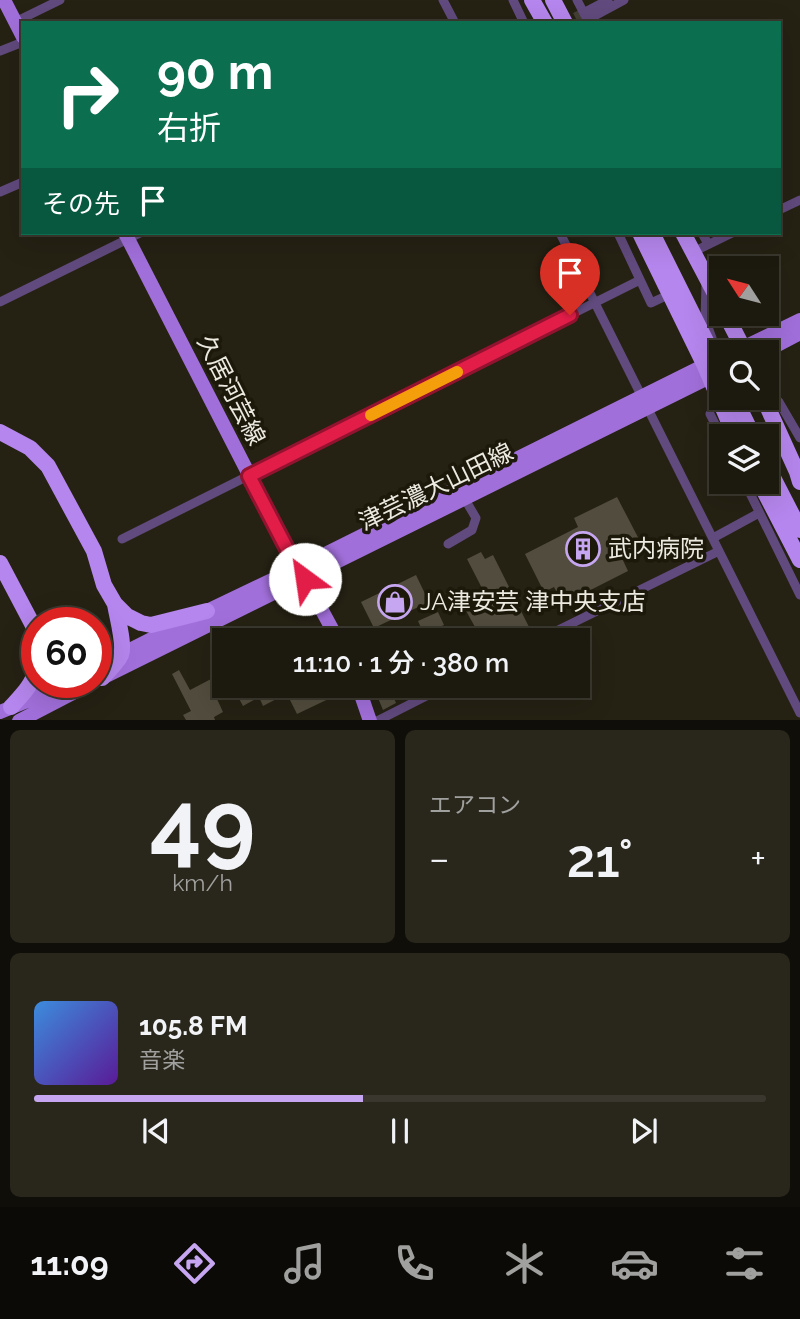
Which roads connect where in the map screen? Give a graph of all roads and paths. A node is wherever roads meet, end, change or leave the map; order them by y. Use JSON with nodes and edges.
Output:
{"nodes":[{"id":1,"x":4,"y":0,"type":"edge"},
{"id":2,"x":60,"y":0,"type":"edge"},
{"id":3,"x":443,"y":0,"type":"edge"},
{"id":4,"x":513,"y":0,"type":"edge"},
{"id":5,"x":533,"y":0,"type":"edge"},
{"id":6,"x":543,"y":0,"type":"edge"},
{"id":7,"x":553,"y":0,"type":"edge"},
{"id":8,"x":608,"y":0,"type":"edge"},
{"id":9,"x":624,"y":0,"type":"edge"},
{"id":10,"x":580,"y":1,"type":"edge"},
{"id":11,"x":588,"y":18,"type":"edge"},
{"id":12,"x":454,"y":21,"type":"edge"},
{"id":13,"x":523,"y":21,"type":"edge"},
{"id":14,"x":544,"y":21,"type":"edge"},
{"id":15,"x":552,"y":21,"type":"edge"},
{"id":16,"x":564,"y":21,"type":"edge"},
{"id":17,"x":15,"y":22,"type":"junction"},
{"id":18,"x":21,"y":36,"type":"edge"},
{"id":19,"x":21,"y":41,"type":"edge"},
{"id":20,"x":0,"y":51,"type":"edge"},
{"id":21,"x":21,"y":183,"type":"edge"},
{"id":22,"x":0,"y":192,"type":"edge"},
{"id":23,"x":800,"y":200,"type":"edge"},
{"id":24,"x":781,"y":209,"type":"edge"},
{"id":25,"x":131,"y":235,"type":"edge"},
{"id":26,"x":561,"y":235,"type":"edge"},
{"id":27,"x":619,"y":235,"type":"edge"},
{"id":28,"x":641,"y":235,"type":"edge"},
{"id":29,"x":653,"y":235,"type":"edge"},
{"id":30,"x":684,"y":235,"type":"edge"},
{"id":31,"x":703,"y":235,"type":"edge"},
{"id":32,"x":728,"y":235,"type":"edge"},
{"id":33,"x":708,"y":244,"type":"junction"},
{"id":34,"x":693,"y":252,"type":"junction"},
{"id":35,"x":707,"y":278,"type":"junction"},
{"id":36,"x":640,"y":280,"type":"junction"},
{"id":37,"x":709,"y":282,"type":"edge"},
{"id":38,"x":670,"y":294,"type":"junction"},
{"id":39,"x":0,"y":302,"type":"edge"},
{"id":40,"x":595,"y":303,"type":"junction"},
{"id":41,"x":800,"y":320,"type":"edge"},
{"id":42,"x":800,"y":333,"type":"edge"},
{"id":43,"x":710,"y":340,"type":"edge"},
{"id":44,"x":760,"y":340,"type":"edge"},
{"id":45,"x":779,"y":344,"type":"edge"},
{"id":46,"x":709,"y":353,"type":"edge"},
{"id":47,"x":709,"y":357,"type":"edge"},
{"id":48,"x":709,"y":371,"type":"edge"},
{"id":49,"x":779,"y":402,"type":"edge"},
{"id":50,"x":645,"y":403,"type":"junction"},
{"id":51,"x":768,"y":410,"type":"edge"},
{"id":52,"x":710,"y":414,"type":"dead end"},
{"id":53,"x":715,"y":424,"type":"edge"},
{"id":54,"x":0,"y":432,"type":"edge"},
{"id":55,"x":800,"y":438,"type":"edge"},
{"id":56,"x":249,"y":476,"type":"junction"},
{"id":57,"x":800,"y":482,"type":"edge"},
{"id":58,"x":462,"y":493,"type":"junction"},
{"id":59,"x":750,"y":494,"type":"edge"},
{"id":60,"x":766,"y":494,"type":"edge"},
{"id":61,"x":775,"y":494,"type":"edge"},
{"id":62,"x":759,"y":513,"type":"junction"},
{"id":63,"x":787,"y":536,"type":"edge"},
{"id":64,"x":713,"y":538,"type":"junction"},
{"id":65,"x":122,"y":539,"type":"dead end"},
{"id":66,"x":447,"y":544,"type":"dead end"},
{"id":67,"x":719,"y":551,"type":"junction"},
{"id":68,"x":800,"y":560,"type":"edge"},
{"id":69,"x":0,"y":564,"type":"edge"},
{"id":70,"x":301,"y":573,"type":"junction"},
{"id":71,"x":800,"y":595,"type":"edge"},
{"id":72,"x":115,"y":604,"type":"junction"},
{"id":73,"x":23,"y":607,"type":"edge"},
{"id":74,"x":207,"y":611,"type":"junction"},
{"id":75,"x":331,"y":628,"type":"edge"},
{"id":76,"x":562,"y":628,"type":"edge"},
{"id":77,"x":121,"y":655,"type":"junction"},
{"id":78,"x":112,"y":663,"type":"edge"},
{"id":79,"x":112,"y":669,"type":"edge"},
{"id":80,"x":21,"y":697,"type":"edge"},
{"id":81,"x":34,"y":698,"type":"edge"},
{"id":82,"x":46,"y":698,"type":"edge"},
{"id":83,"x":362,"y":698,"type":"edge"},
{"id":84,"x":422,"y":698,"type":"edge"},
{"id":85,"x":10,"y":713,"type":"edge"},
{"id":86,"x":800,"y":713,"type":"edge"},
{"id":87,"x":370,"y":720,"type":"edge"},
{"id":88,"x":377,"y":720,"type":"edge"}],
"edges":[{"from":1,"to":17,"type":"main road"},
{"from":2,"to":17,"type":"street"},
{"from":3,"to":12,"type":"street"},
{"from":4,"to":13,"type":"street"},
{"from":5,"to":14,"type":"highway"},
{"from":6,"to":15,"type":"highway"},
{"from":7,"to":16,"type":"highway"},
{"from":8,"to":11,"type":"street"},
{"from":9,"to":11,"type":"street"},
{"from":10,"to":11,"type":"street"},
{"from":17,"to":18,"type":"main road"},
{"from":19,"to":20,"type":"street"},
{"from":21,"to":22,"type":"street"},
{"from":23,"to":24,"type":"street"},
{"from":25,"to":39,"type":"street"},
{"from":25,"to":56,"type":"main road","name":"久居河芸線"},
{"from":26,"to":40,"type":"street"},
{"from":27,"to":36,"type":"street"},
{"from":28,"to":38,"type":"highway"},
{"from":29,"to":46,"type":"highway","bridge":true},
{"from":30,"to":34,"type":"highway"},
{"from":31,"to":33,"type":"street"},
{"from":32,"to":33,"type":"street"},
{"from":33,"to":34,"type":"street"},
{"from":34,"to":35,"type":"highway"},
{"from":35,"to":37,"type":"highway"},
{"from":35,"to":43,"type":"street"},
{"from":36,"to":38,"type":"street"},
{"from":36,"to":40,"type":"street"},
{"from":38,"to":47,"type":"highway"},
{"from":40,"to":50,"type":"street"},
{"from":40,"to":56,"type":"street"},
{"from":41,"to":44,"type":"main road"},
{"from":42,"to":45,"type":"main road"},
{"from":48,"to":50,"type":"main road","name":"津芸濃大山田線"},
{"from":49,"to":55,"type":"street"},
{"from":50,"to":58,"type":"main road","name":"津芸濃大山田線"},
{"from":50,"to":64,"type":"street"},
{"from":51,"to":57,"type":"highway"},
{"from":52,"to":53,"type":"street"},
{"from":54,"to":72,"type":"highway"},
{"from":56,"to":65,"type":"street"},
{"from":56,"to":70,"type":"main road","name":"久居河芸線"},
{"from":58,"to":66,"type":"street"},
{"from":58,"to":70,"type":"main road","name":"津芸濃大山田線"},
{"from":59,"to":62,"type":"street"},
{"from":60,"to":63,"type":"highway"},
{"from":61,"to":63,"type":"highway"},
{"from":62,"to":63,"type":"street"},
{"from":62,"to":64,"type":"street"},
{"from":63,"to":68,"type":"highway"},
{"from":63,"to":71,"type":"street"},
{"from":64,"to":67,"type":"street"},
{"from":67,"to":76,"type":"street"},
{"from":67,"to":86,"type":"street"},
{"from":69,"to":73,"type":"highway"},
{"from":70,"to":74,"type":"main road","name":"津芸濃大山田線"},
{"from":70,"to":75,"type":"main road","name":"久居河芸線"},
{"from":70,"to":79,"type":"main road","name":"津芸濃大山田線"},
{"from":72,"to":74,"type":"highway"},
{"from":72,"to":77,"type":"highway"},
{"from":74,"to":77,"type":"main road","name":"津芸濃大山田線"},
{"from":77,"to":78,"type":"highway"},
{"from":80,"to":85,"type":"highway"},
{"from":81,"to":85,"type":"main road"},
{"from":82,"to":85,"type":"main road","name":"津芸濃大山田線"},
{"from":83,"to":87,"type":"main road"},
{"from":84,"to":88,"type":"street"}]}
